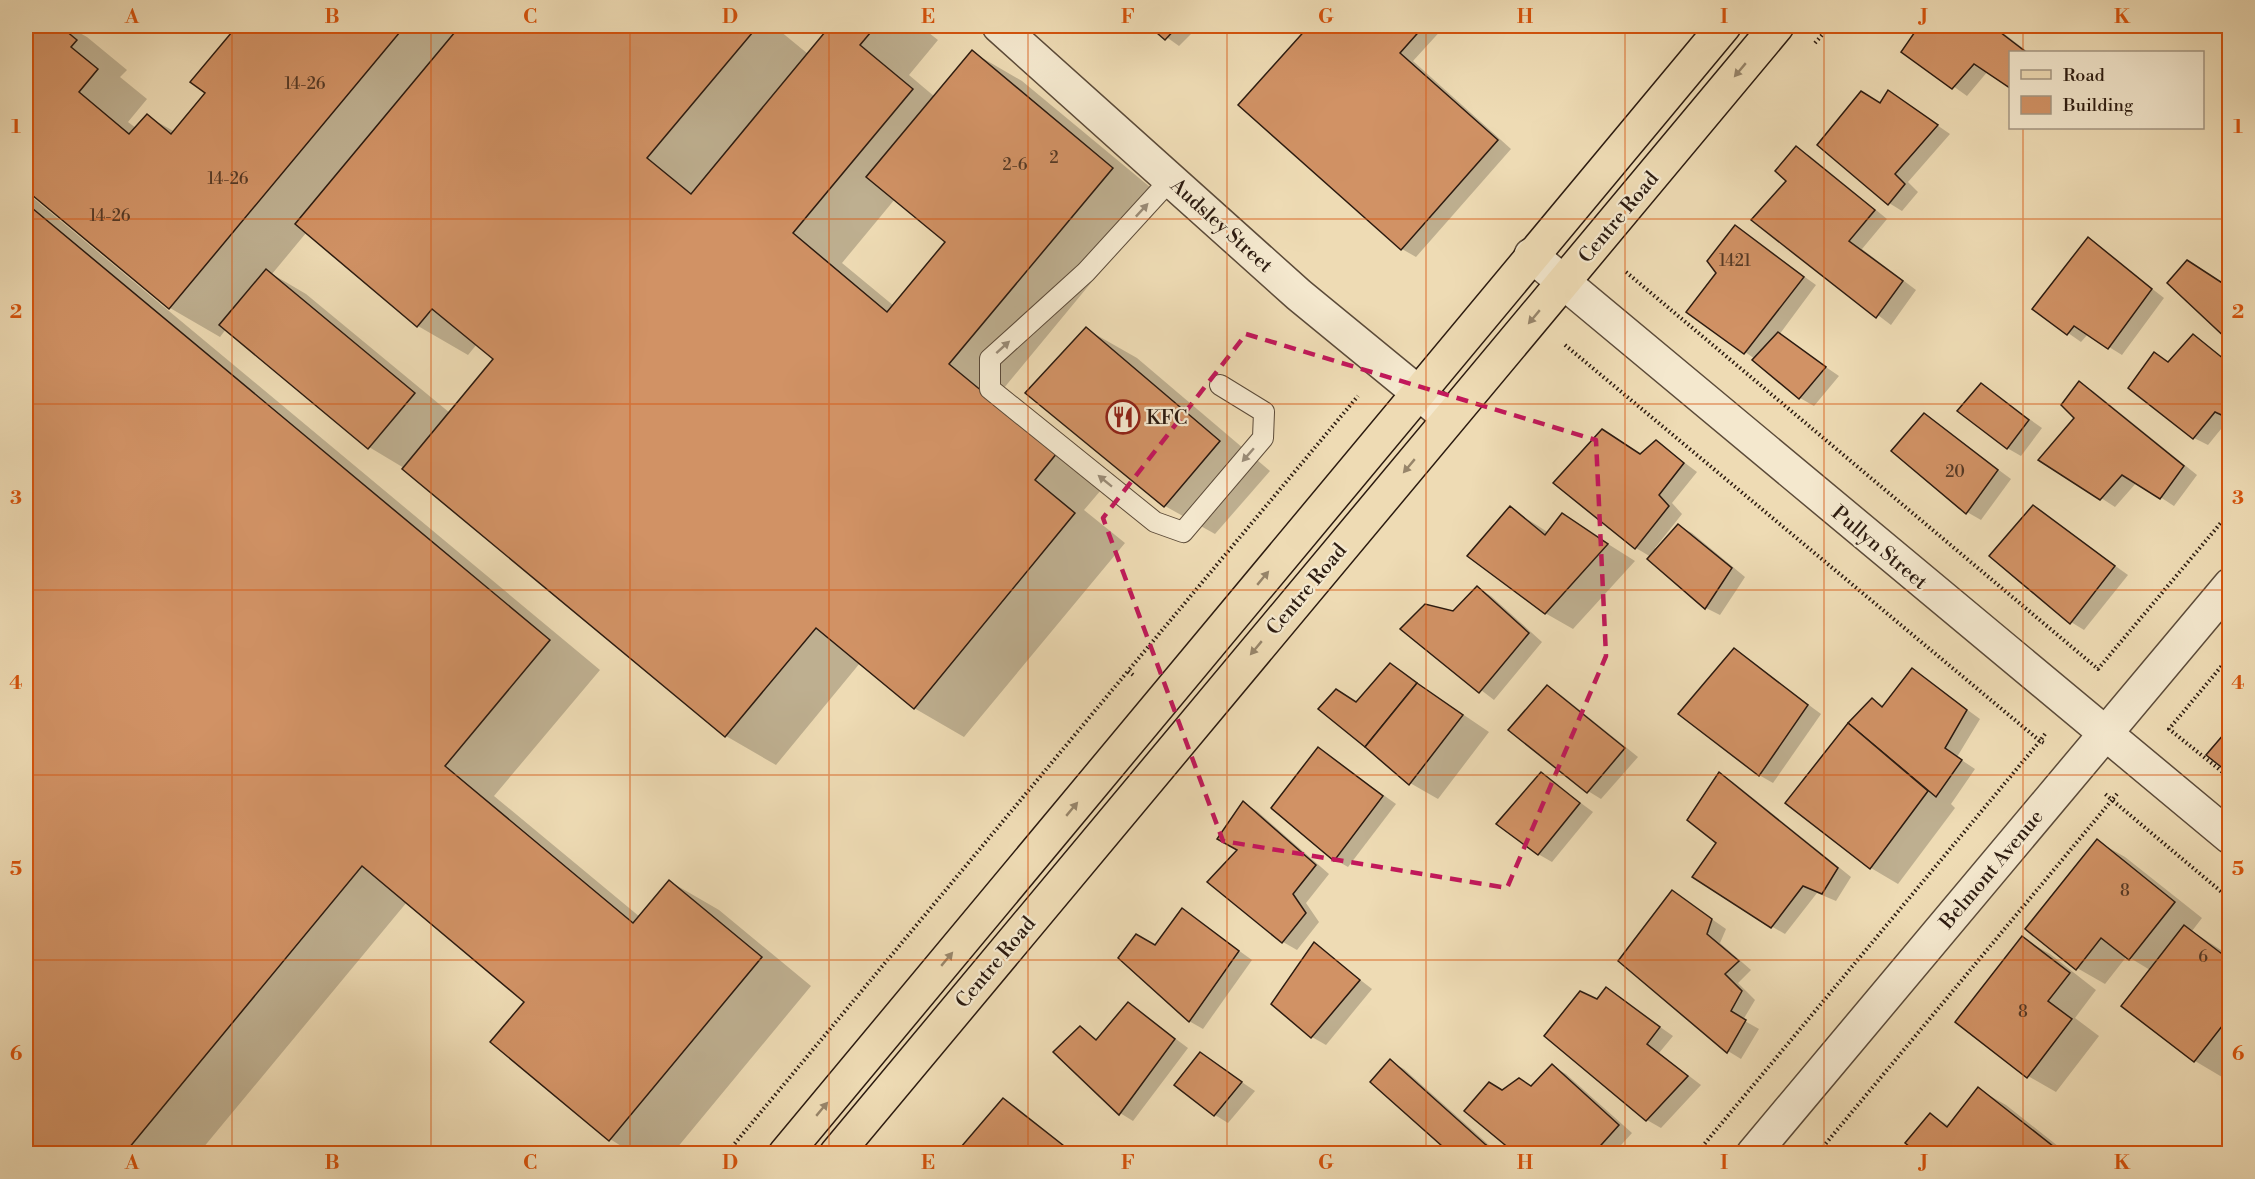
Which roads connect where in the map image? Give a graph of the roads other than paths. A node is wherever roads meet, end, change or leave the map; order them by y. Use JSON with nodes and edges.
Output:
{"nodes":[{"id":1,"x":999,"y":26,"type":"edge"},
{"id":2,"x":1724,"y":26,"type":"edge"},
{"id":3,"x":1777,"y":26,"type":"edge"},
{"id":4,"x":1171,"y":179,"type":"junction"},
{"id":5,"x":1531,"y":255,"type":"junction"},
{"id":6,"x":1563,"y":283,"type":"junction"},
{"id":7,"x":1220,"y":385,"type":"dead end"},
{"id":8,"x":1415,"y":393,"type":"junction"},
{"id":9,"x":1449,"y":418,"type":"junction"},
{"id":10,"x":2229,"y":585,"type":"edge"},
{"id":11,"x":2105,"y":734,"type":"junction"},
{"id":12,"x":2229,"y":837,"type":"edge"},
{"id":13,"x":785,"y":1154,"type":"edge"},
{"id":14,"x":836,"y":1154,"type":"edge"},
{"id":15,"x":1753,"y":1154,"type":"edge"}],
"edges":[{"from":1,"to":4,"type":"street","name":"Audsley Street"},
{"from":2,"to":5,"type":"main road","name":"Centre Road"},
{"from":3,"to":6,"type":"main road","name":"Centre Road","one_way":true},
{"from":7,"to":4,"type":"lane","one_way":true},
{"from":4,"to":8,"type":"street","name":"Audsley Street"},
{"from":5,"to":6,"type":"street","name":"Pullyn Street"},
{"from":5,"to":8,"type":"main road","name":"Centre Road"},
{"from":6,"to":9,"type":"main road","name":"Centre Road","one_way":true},
{"from":6,"to":11,"type":"street","name":"Pullyn Street"},
{"from":8,"to":9,"type":"street","name":"Audsley Street"},
{"from":13,"to":8,"type":"main road","name":"Centre Road","one_way":true},
{"from":9,"to":14,"type":"main road","name":"Centre Road","one_way":true},
{"from":10,"to":11,"type":"street","name":"Belmont Avenue"},
{"from":11,"to":12,"type":"street","name":"Pullyn Street"},
{"from":11,"to":15,"type":"street","name":"Belmont Avenue"}]}
